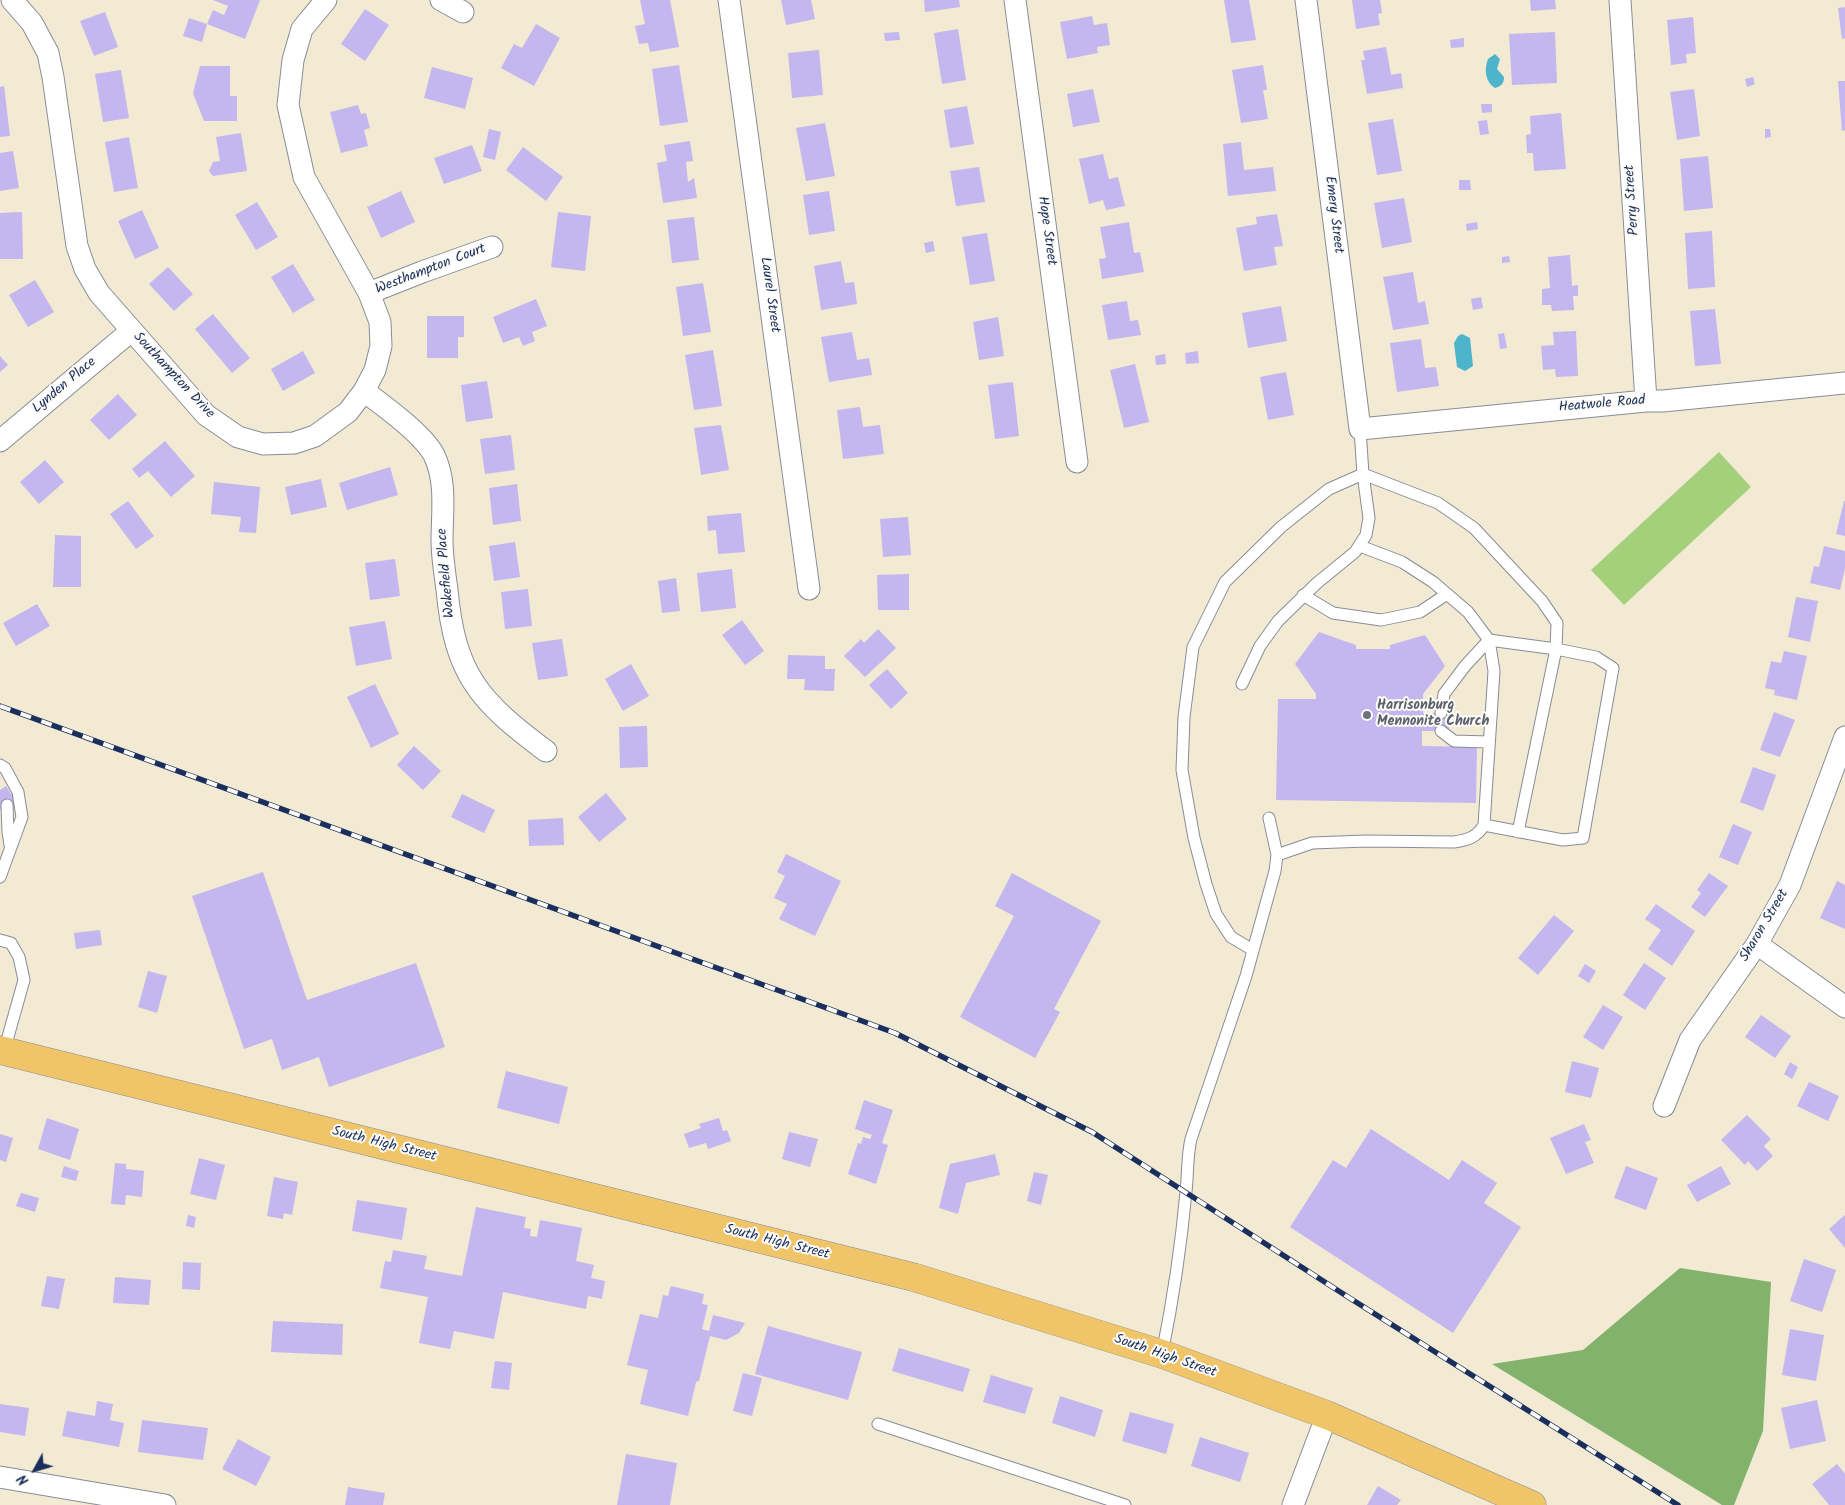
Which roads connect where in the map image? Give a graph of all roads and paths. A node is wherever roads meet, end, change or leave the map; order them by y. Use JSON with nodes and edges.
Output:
{"nodes":[{"id":1,"x":12,"y":0,"type":"edge"},
{"id":2,"x":326,"y":0,"type":"edge"},
{"id":3,"x":441,"y":0,"type":"edge"},
{"id":4,"x":729,"y":0,"type":"edge"},
{"id":5,"x":1015,"y":0,"type":"edge"},
{"id":6,"x":1306,"y":0,"type":"edge"},
{"id":7,"x":1620,"y":0,"type":"edge"},
{"id":8,"x":463,"y":12,"type":"dead end"},
{"id":9,"x":492,"y":247,"type":"dead end"},
{"id":10,"x":369,"y":293,"type":"junction"},
{"id":11,"x":131,"y":331,"type":"junction"},
{"id":12,"x":1845,"y":383,"type":"edge"},
{"id":13,"x":364,"y":391,"type":"junction"},
{"id":14,"x":1646,"y":401,"type":"junction"},
{"id":15,"x":1360,"y":429,"type":"junction"},
{"id":16,"x":0,"y":441,"type":"edge"},
{"id":17,"x":1077,"y":462,"type":"dead end"},
{"id":18,"x":1363,"y":474,"type":"junction"},
{"id":19,"x":1360,"y":546,"type":"junction"},
{"id":20,"x":810,"y":589,"type":"dead end"},
{"id":21,"x":1447,"y":594,"type":"junction"},
{"id":22,"x":1303,"y":595,"type":"junction"},
{"id":23,"x":1489,"y":640,"type":"junction"},
{"id":24,"x":1556,"y":649,"type":"junction"},
{"id":25,"x":1242,"y":684,"type":"dead end"},
{"id":26,"x":1441,"y":713,"type":"dead end"},
{"id":27,"x":1441,"y":731,"type":"dead end"},
{"id":28,"x":1845,"y":736,"type":"edge"},
{"id":29,"x":1488,"y":742,"type":"junction"},
{"id":30,"x":546,"y":750,"type":"dead end"},
{"id":31,"x":0,"y":765,"type":"edge"},
{"id":32,"x":7,"y":805,"type":"dead end"},
{"id":33,"x":1269,"y":818,"type":"dead end"},
{"id":34,"x":1484,"y":825,"type":"junction"},
{"id":35,"x":1518,"y":832,"type":"junction"},
{"id":36,"x":10,"y":845,"type":"junction"},
{"id":37,"x":1277,"y":855,"type":"junction"},
{"id":38,"x":0,"y":877,"type":"edge"},
{"id":39,"x":0,"y":940,"type":"edge"},
{"id":40,"x":1757,"y":944,"type":"junction"},
{"id":41,"x":1253,"y":950,"type":"junction"},
{"id":42,"x":1845,"y":1007,"type":"edge"},
{"id":43,"x":2,"y":1050,"type":"edge"},
{"id":44,"x":1664,"y":1106,"type":"dead end"},
{"id":45,"x":1162,"y":1354,"type":"junction"},
{"id":46,"x":1327,"y":1415,"type":"junction"},
{"id":47,"x":878,"y":1424,"type":"dead end"},
{"id":48,"x":0,"y":1477,"type":"edge"},
{"id":49,"x":165,"y":1505,"type":"edge"},
{"id":50,"x":1125,"y":1505,"type":"edge"},
{"id":51,"x":1293,"y":1505,"type":"edge"},
{"id":52,"x":1532,"y":1505,"type":"edge"}],
"edges":[{"from":1,"to":11,"type":"street","name":"Southampton Drive"},
{"from":2,"to":10,"type":"street","name":"Southampton Drive"},
{"from":3,"to":8,"type":"street"},
{"from":4,"to":20,"type":"street","name":"Laurel Street"},
{"from":5,"to":17,"type":"street","name":"Hope Street"},
{"from":6,"to":15,"type":"street","name":"Emery Street"},
{"from":7,"to":14,"type":"street","name":"Perry Street"},
{"from":9,"to":10,"type":"street","name":"Westhampton Court"},
{"from":10,"to":13,"type":"street","name":"Southampton Drive"},
{"from":11,"to":13,"type":"street","name":"Southampton Drive"},
{"from":11,"to":16,"type":"street","name":"Lynden Place"},
{"from":12,"to":14,"type":"street","name":"Heatwole Road"},
{"from":13,"to":30,"type":"street","name":"Wakefield Place"},
{"from":14,"to":15,"type":"street","name":"Heatwole Road"},
{"from":15,"to":18,"type":"lane"},
{"from":18,"to":19,"type":"lane"},
{"from":18,"to":24,"type":"lane"},
{"from":18,"to":41,"type":"lane"},
{"from":19,"to":21,"type":"lane"},
{"from":19,"to":22,"type":"lane"},
{"from":21,"to":22,"type":"lane"},
{"from":21,"to":23,"type":"lane"},
{"from":22,"to":25,"type":"lane"},
{"from":23,"to":24,"type":"lane"},
{"from":23,"to":26,"type":"lane"},
{"from":23,"to":29,"type":"lane"},
{"from":24,"to":35,"type":"lane"},
{"from":24,"to":35,"type":"lane"},
{"from":27,"to":29,"type":"lane"},
{"from":28,"to":40,"type":"street","name":"Sharon Street"},
{"from":29,"to":34,"type":"lane"},
{"from":31,"to":36,"type":"lane"},
{"from":32,"to":36,"type":"lane"},
{"from":33,"to":37,"type":"lane"},
{"from":34,"to":35,"type":"lane"},
{"from":34,"to":37,"type":"lane"},
{"from":36,"to":38,"type":"lane"},
{"from":37,"to":41,"type":"lane"},
{"from":39,"to":43,"type":"lane"},
{"from":40,"to":42,"type":"street"},
{"from":40,"to":44,"type":"street","name":"Sharon Street"},
{"from":41,"to":45,"type":"lane"},
{"from":43,"to":45,"type":"main road","name":"South High Street"},
{"from":45,"to":46,"type":"main road","name":"South High Street"},
{"from":46,"to":51,"type":"street"},
{"from":46,"to":52,"type":"main road","name":"South High Street"},
{"from":47,"to":50,"type":"lane"},
{"from":48,"to":49,"type":"street"}]}
